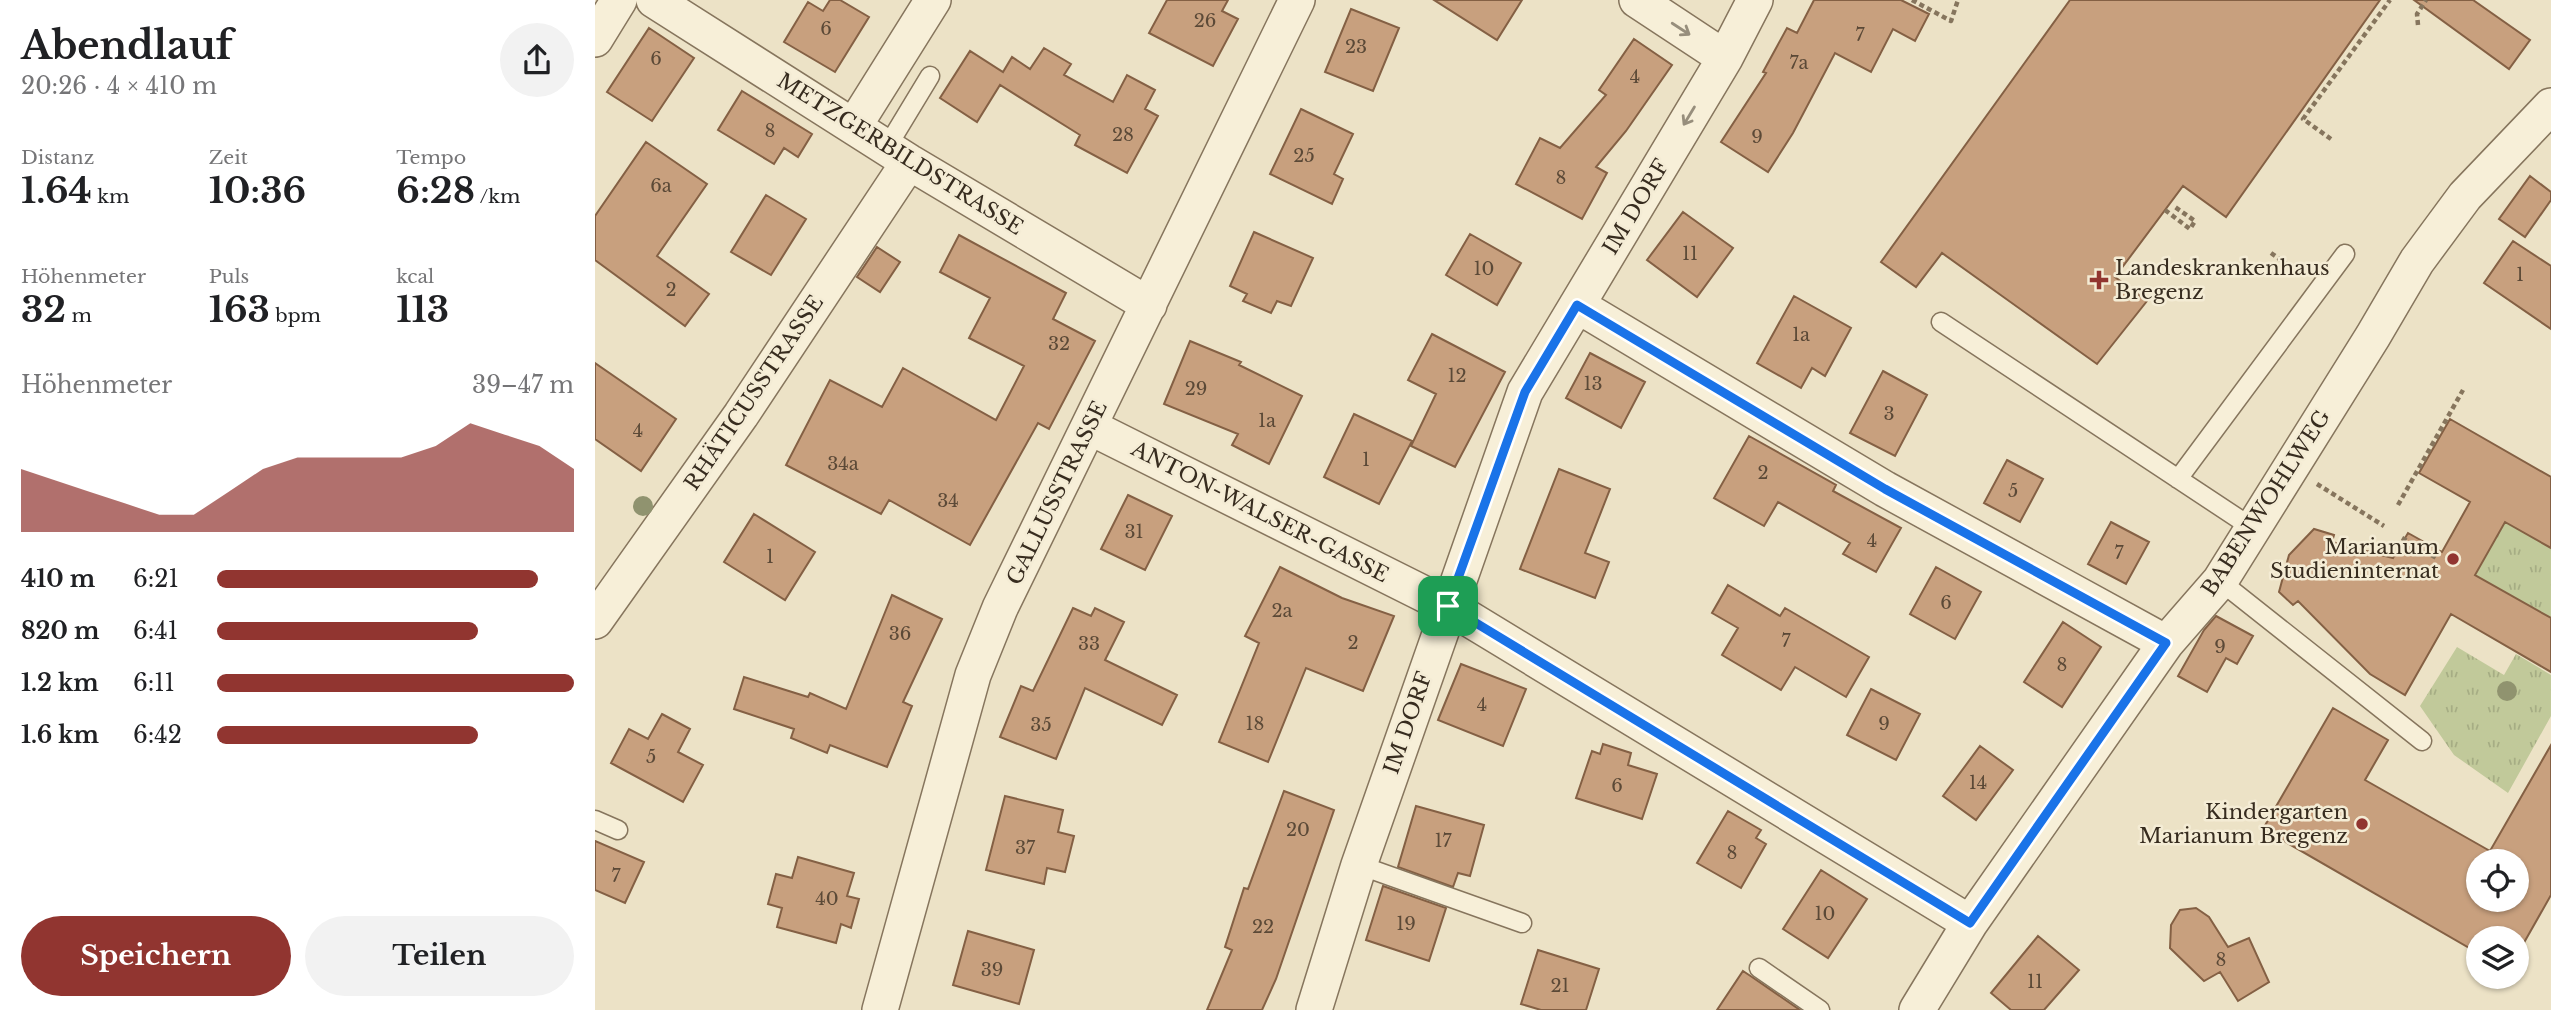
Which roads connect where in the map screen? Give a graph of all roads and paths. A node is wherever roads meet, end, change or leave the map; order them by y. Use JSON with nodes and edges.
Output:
{"nodes":[{"id":1,"x":619,"y":0,"type":"edge"},
{"id":2,"x":654,"y":0,"type":"edge"},
{"id":3,"x":933,"y":0,"type":"edge"},
{"id":4,"x":1297,"y":0,"type":"edge"},
{"id":5,"x":1637,"y":0,"type":"edge"},
{"id":6,"x":1755,"y":0,"type":"edge"},
{"id":7,"x":1912,"y":0,"type":"edge"},
{"id":8,"x":1958,"y":0,"type":"edge"},
{"id":9,"x":2390,"y":0,"type":"edge"},
{"id":10,"x":2426,"y":0,"type":"edge"},
{"id":11,"x":2418,"y":25,"type":"dead end"},
{"id":12,"x":595,"y":38,"type":"edge"},
{"id":13,"x":1725,"y":58,"type":"junction"},
{"id":14,"x":930,"y":76,"type":"dead end"},
{"id":15,"x":2551,"y":106,"type":"edge"},
{"id":16,"x":854,"y":126,"type":"junction"},
{"id":17,"x":2331,"y":139,"type":"dead end"},
{"id":18,"x":898,"y":154,"type":"junction"},
{"id":19,"x":2175,"y":207,"type":"dead end"},
{"id":20,"x":2165,"y":210,"type":"dead end"},
{"id":21,"x":2271,"y":253,"type":"dead end"},
{"id":22,"x":2345,"y":254,"type":"dead end"},
{"id":23,"x":2320,"y":289,"type":"junction"},
{"id":24,"x":1149,"y":305,"type":"junction"},
{"id":25,"x":1577,"y":305,"type":"junction"},
{"id":26,"x":1941,"y":322,"type":"dead end"},
{"id":27,"x":2463,"y":390,"type":"dead end"},
{"id":28,"x":1090,"y":427,"type":"junction"},
{"id":29,"x":2290,"y":467,"type":"junction"},
{"id":30,"x":2178,"y":478,"type":"junction"},
{"id":31,"x":2398,"y":505,"type":"dead end"},
{"id":32,"x":2384,"y":526,"type":"dead end"},
{"id":33,"x":2251,"y":527,"type":"junction"},
{"id":34,"x":2402,"y":538,"type":"dead end"},
{"id":35,"x":2438,"y":559,"type":"dead end"},
{"id":36,"x":2220,"y":581,"type":"junction"},
{"id":37,"x":1448,"y":606,"type":"junction"},
{"id":38,"x":595,"y":621,"type":"edge"},
{"id":39,"x":2166,"y":643,"type":"junction"},
{"id":40,"x":2422,"y":741,"type":"dead end"},
{"id":41,"x":595,"y":820,"type":"edge"},
{"id":42,"x":618,"y":830,"type":"dead end"},
{"id":43,"x":1359,"y":865,"type":"junction"},
{"id":44,"x":1523,"y":923,"type":"dead end"},
{"id":45,"x":1970,"y":923,"type":"junction"},
{"id":46,"x":1759,"y":968,"type":"dead end"},
{"id":47,"x":880,"y":1010,"type":"edge"},
{"id":48,"x":1314,"y":1010,"type":"edge"},
{"id":49,"x":1820,"y":1010,"type":"edge"},
{"id":50,"x":1917,"y":1010,"type":"edge"}],
"edges":[{"from":1,"to":12,"type":"street"},
{"from":2,"to":16,"type":"street","name":"METZGERBILDSTRASSE"},
{"from":3,"to":16,"type":"street"},
{"from":4,"to":24,"type":"street","name":"GALLUSSTRASSE"},
{"from":5,"to":13,"type":"street","one_way":true},
{"from":6,"to":13,"type":"street","name":"IM DORF"},
{"from":7,"to":8,"type":"path"},
{"from":9,"to":17,"type":"path"},
{"from":10,"to":11,"type":"path"},
{"from":13,"to":25,"type":"street","name":"IM DORF","one_way":true},
{"from":14,"to":18,"type":"lane"},
{"from":15,"to":29,"type":"street","name":"BABENWOHLWEG"},
{"from":16,"to":18,"type":"street","name":"METZGERBILDSTRASSE"},
{"from":18,"to":24,"type":"street","name":"METZGERBILDSTRASSE"},
{"from":18,"to":38,"type":"street","name":"RHÄTICUSSTRASSE"},
{"from":19,"to":20,"type":"path"},
{"from":21,"to":23,"type":"path"},
{"from":22,"to":23,"type":"lane"},
{"from":23,"to":30,"type":"lane"},
{"from":24,"to":28,"type":"street","name":"GALLUSSTRASSE"},
{"from":25,"to":37,"type":"street","name":"IM DORF"},
{"from":25,"to":39,"type":"street"},
{"from":26,"to":30,"type":"lane"},
{"from":27,"to":31,"type":"path"},
{"from":28,"to":37,"type":"street","name":"ANTON-WALSER-GASSE"},
{"from":28,"to":47,"type":"street","name":"GALLUSSTRASSE"},
{"from":29,"to":32,"type":"path"},
{"from":29,"to":33,"type":"street","name":"BABENWOHLWEG"},
{"from":30,"to":33,"type":"lane"},
{"from":33,"to":36,"type":"street","name":"BABENWOHLWEG"},
{"from":34,"to":35,"type":"path"},
{"from":36,"to":39,"type":"street","name":"BABENWOHLWEG"},
{"from":36,"to":40,"type":"lane"},
{"from":37,"to":43,"type":"street","name":"IM DORF"},
{"from":37,"to":45,"type":"street","name":"ANTON-WALSER-GASSE"},
{"from":39,"to":45,"type":"street","name":"BABENWOHLWEG"},
{"from":41,"to":42,"type":"lane"},
{"from":43,"to":44,"type":"lane"},
{"from":43,"to":48,"type":"street","name":"IM DORF"},
{"from":45,"to":50,"type":"street","name":"BABENWOHLWEG"},
{"from":46,"to":49,"type":"lane"}]}
